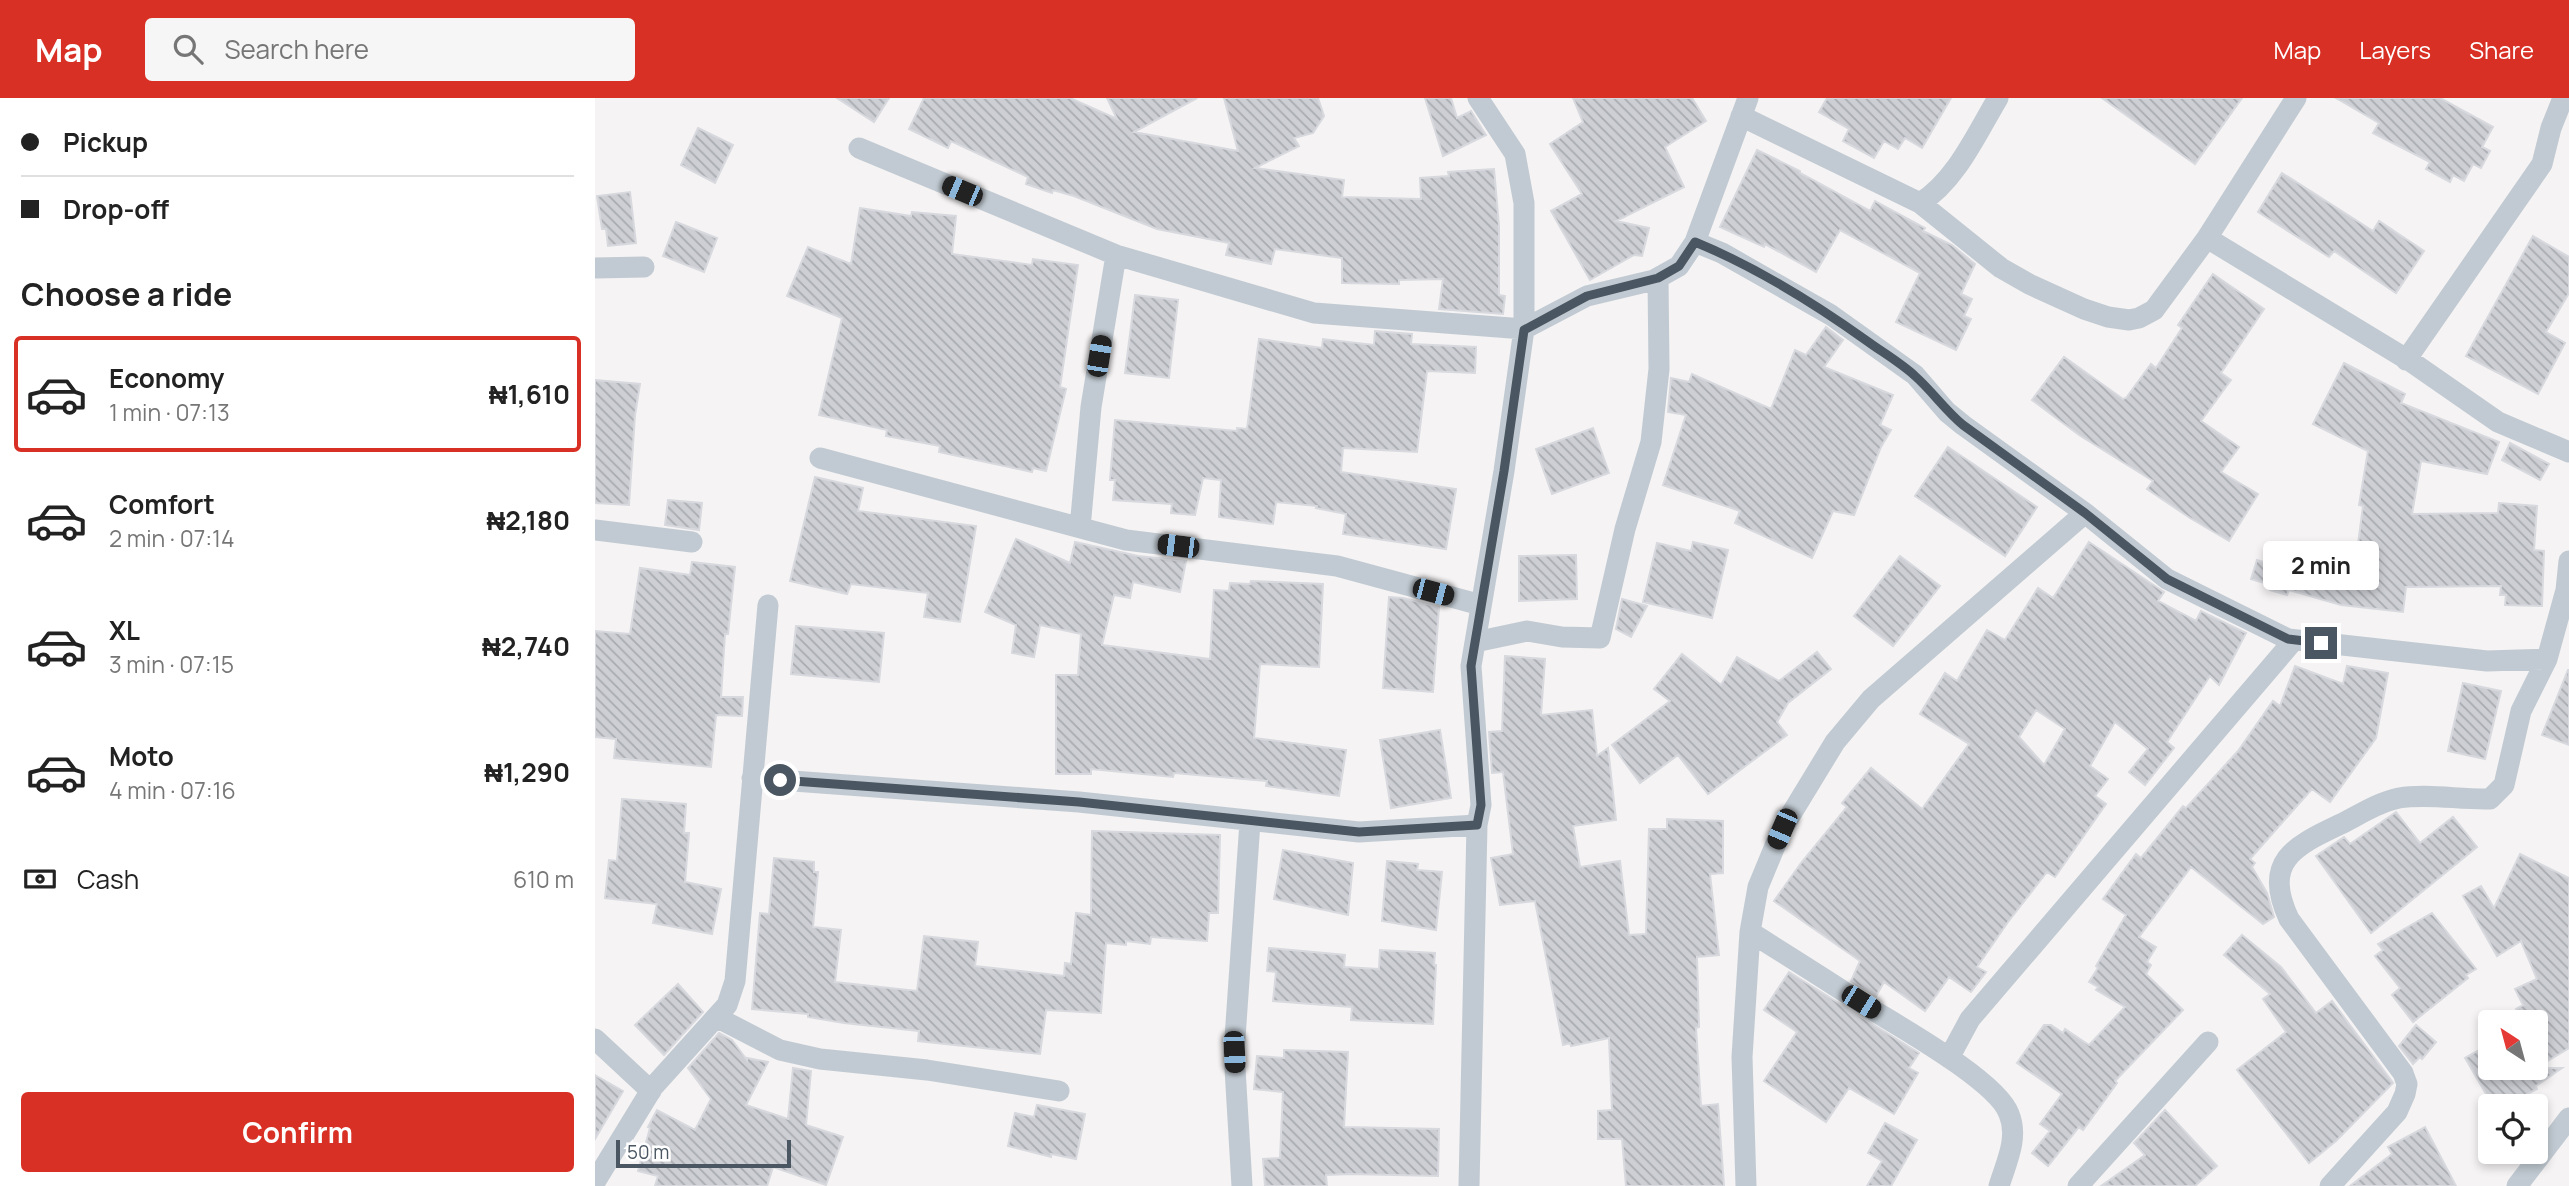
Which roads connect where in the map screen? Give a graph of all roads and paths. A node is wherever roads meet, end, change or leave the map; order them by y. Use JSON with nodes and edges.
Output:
{"nodes":[{"id":1,"x":1478,"y":98,"type":"edge"},
{"id":2,"x":1998,"y":98,"type":"edge"},
{"id":3,"x":2296,"y":98,"type":"edge"},
{"id":4,"x":2563,"y":98,"type":"edge"},
{"id":5,"x":1744,"y":107,"type":"edge"},
{"id":6,"x":859,"y":148,"type":"dead end"},
{"id":7,"x":1920,"y":203,"type":"junction"},
{"id":8,"x":2207,"y":239,"type":"junction"},
{"id":9,"x":1695,"y":242,"type":"junction"},
{"id":10,"x":1116,"y":255,"type":"junction"},
{"id":11,"x":644,"y":267,"type":"dead end"},
{"id":12,"x":595,"y":268,"type":"edge"},
{"id":13,"x":1658,"y":278,"type":"junction"},
{"id":14,"x":1524,"y":330,"type":"junction"},
{"id":15,"x":2406,"y":360,"type":"junction"},
{"id":16,"x":2569,"y":452,"type":"edge"},
{"id":17,"x":820,"y":458,"type":"dead end"},
{"id":18,"x":2085,"y":513,"type":"junction"},
{"id":19,"x":1080,"y":528,"type":"junction"},
{"id":20,"x":595,"y":530,"type":"edge"},
{"id":21,"x":692,"y":542,"type":"dead end"},
{"id":22,"x":2569,"y":561,"type":"edge"},
{"id":23,"x":768,"y":605,"type":"dead end"},
{"id":24,"x":1481,"y":605,"type":"junction"},
{"id":25,"x":2294,"y":640,"type":"junction"},
{"id":26,"x":1475,"y":642,"type":"junction"},
{"id":27,"x":2547,"y":659,"type":"junction"},
{"id":28,"x":753,"y":778,"type":"junction"},
{"id":29,"x":1250,"y":822,"type":"junction"},
{"id":30,"x":1477,"y":825,"type":"junction"},
{"id":31,"x":1750,"y":932,"type":"junction"},
{"id":32,"x":716,"y":1017,"type":"junction"},
{"id":33,"x":595,"y":1039,"type":"edge"},
{"id":34,"x":2208,"y":1042,"type":"dead end"},
{"id":35,"x":1949,"y":1058,"type":"junction"},
{"id":36,"x":650,"y":1091,"type":"junction"},
{"id":37,"x":1059,"y":1091,"type":"dead end"},
{"id":38,"x":2569,"y":1118,"type":"edge"},
{"id":39,"x":595,"y":1182,"type":"edge"},
{"id":40,"x":1242,"y":1186,"type":"edge"},
{"id":41,"x":1469,"y":1186,"type":"edge"},
{"id":42,"x":1746,"y":1186,"type":"edge"},
{"id":43,"x":1999,"y":1186,"type":"edge"},
{"id":44,"x":2078,"y":1186,"type":"edge"},
{"id":45,"x":2330,"y":1186,"type":"edge"},
{"id":46,"x":2517,"y":1186,"type":"edge"}],
"edges":[{"from":1,"to":14,"type":"street"},
{"from":2,"to":7,"type":"street"},
{"from":3,"to":8,"type":"street"},
{"from":4,"to":15,"type":"street"},
{"from":5,"to":7,"type":"street"},
{"from":5,"to":9,"type":"street"},
{"from":6,"to":10,"type":"street"},
{"from":7,"to":8,"type":"street"},
{"from":8,"to":15,"type":"street"},
{"from":9,"to":13,"type":"street"},
{"from":9,"to":18,"type":"street"},
{"from":10,"to":14,"type":"street"},
{"from":10,"to":19,"type":"street"},
{"from":11,"to":12,"type":"street"},
{"from":13,"to":14,"type":"street"},
{"from":13,"to":26,"type":"street"},
{"from":14,"to":24,"type":"street"},
{"from":15,"to":16,"type":"street"},
{"from":17,"to":19,"type":"street"},
{"from":18,"to":25,"type":"street"},
{"from":18,"to":31,"type":"street"},
{"from":19,"to":24,"type":"street"},
{"from":20,"to":21,"type":"street"},
{"from":22,"to":27,"type":"street"},
{"from":23,"to":28,"type":"street"},
{"from":24,"to":26,"type":"street"},
{"from":25,"to":27,"type":"street"},
{"from":25,"to":35,"type":"street"},
{"from":26,"to":30,"type":"street"},
{"from":27,"to":45,"type":"street"},
{"from":28,"to":29,"type":"street"},
{"from":28,"to":32,"type":"street"},
{"from":29,"to":30,"type":"street"},
{"from":29,"to":40,"type":"street"},
{"from":30,"to":41,"type":"street"},
{"from":31,"to":35,"type":"street"},
{"from":31,"to":42,"type":"street"},
{"from":32,"to":36,"type":"street"},
{"from":32,"to":37,"type":"street"},
{"from":33,"to":36,"type":"street"},
{"from":34,"to":44,"type":"street"},
{"from":35,"to":43,"type":"street"},
{"from":36,"to":39,"type":"street"},
{"from":38,"to":46,"type":"street"}]}
